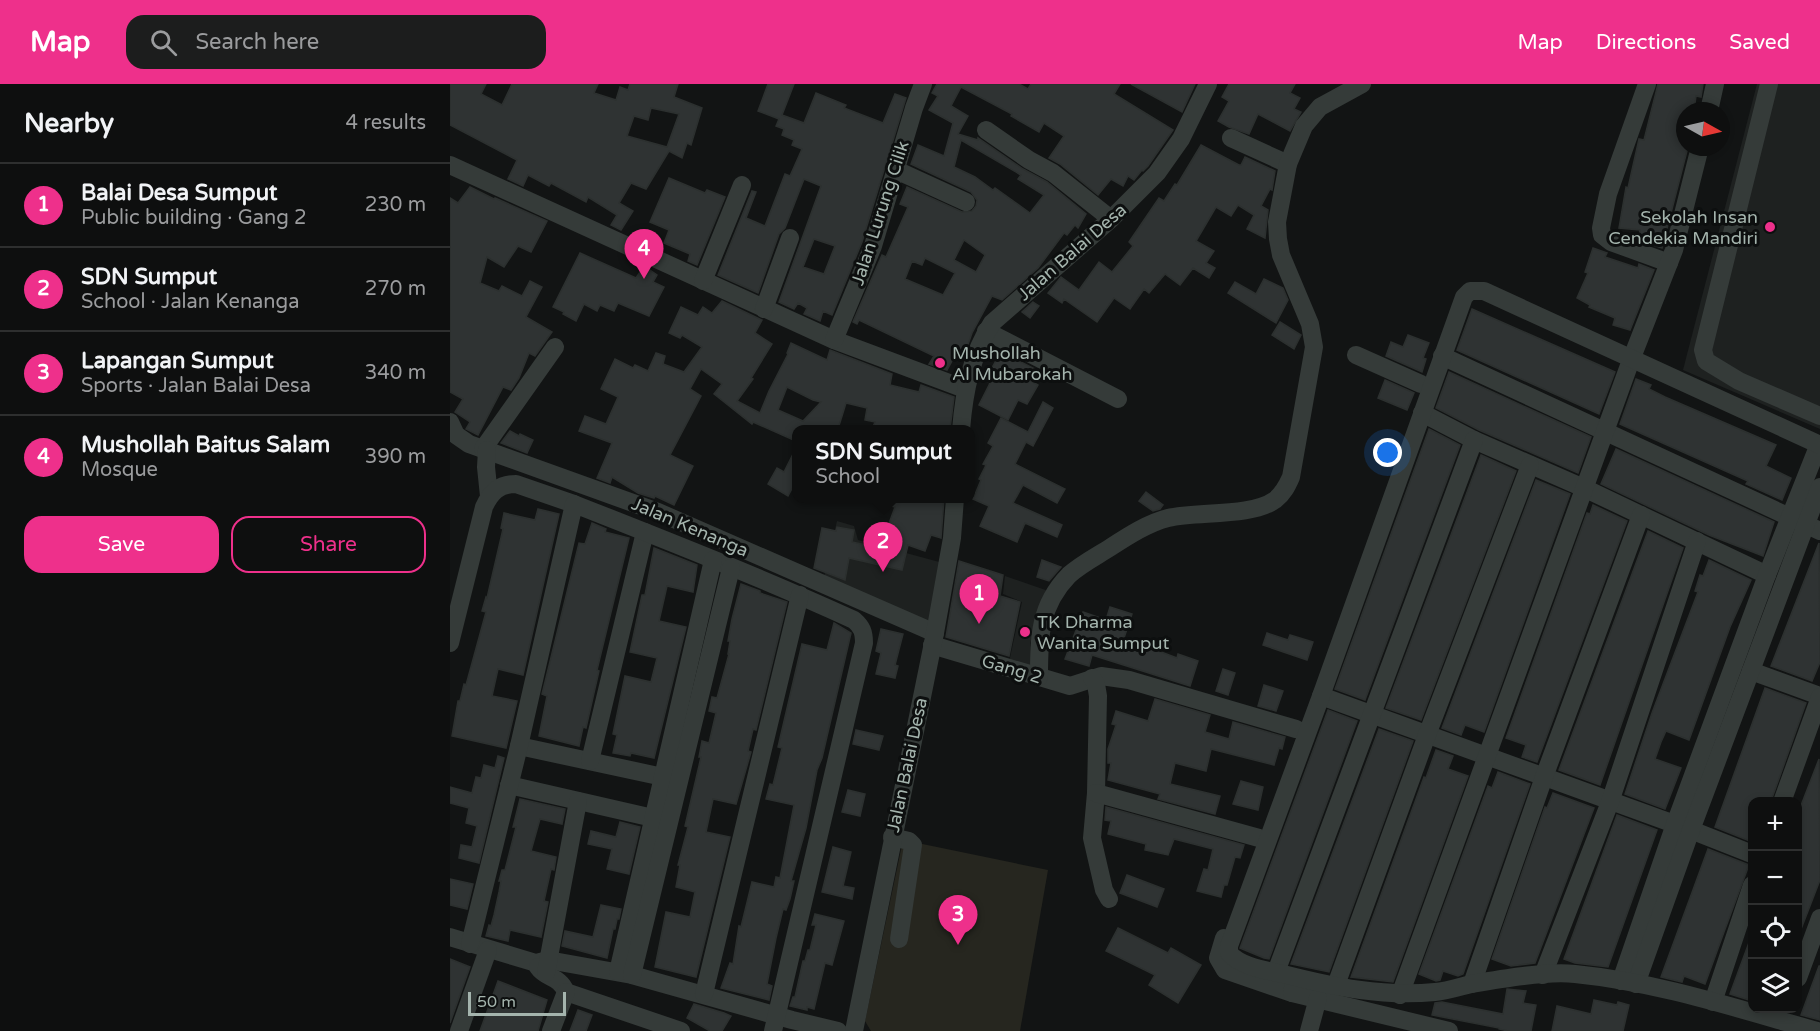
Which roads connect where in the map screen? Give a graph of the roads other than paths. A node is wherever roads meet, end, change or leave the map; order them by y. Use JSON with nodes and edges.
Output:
{"nodes":[{"id":1,"x":923,"y":84,"type":"edge"},
{"id":2,"x":1208,"y":84,"type":"edge"},
{"id":3,"x":1362,"y":84,"type":"edge"},
{"id":4,"x":1647,"y":84,"type":"edge"},
{"id":5,"x":1715,"y":84,"type":"edge"},
{"id":6,"x":1769,"y":84,"type":"edge"},
{"id":7,"x":1710,"y":102,"type":"edge"},
{"id":8,"x":986,"y":130,"type":"dead end"},
{"id":9,"x":1231,"y":138,"type":"dead end"},
{"id":10,"x":1698,"y":156,"type":"edge"},
{"id":11,"x":1288,"y":164,"type":"junction"},
{"id":12,"x":450,"y":165,"type":"edge"},
{"id":13,"x":896,"y":170,"type":"junction"},
{"id":14,"x":742,"y":185,"type":"dead end"},
{"id":15,"x":966,"y":201,"type":"dead end"},
{"id":16,"x":1111,"y":219,"type":"junction"},
{"id":17,"x":790,"y":238,"type":"dead end"},
{"id":18,"x":1669,"y":263,"type":"junction"},
{"id":19,"x":703,"y":281,"type":"junction"},
{"id":20,"x":1470,"y":291,"type":"junction"},
{"id":21,"x":764,"y":309,"type":"junction"},
{"id":22,"x":986,"y":331,"type":"junction"},
{"id":23,"x":834,"y":340,"type":"junction"},
{"id":24,"x":555,"y":347,"type":"dead end"},
{"id":25,"x":1356,"y":355,"type":"dead end"},
{"id":26,"x":1442,"y":356,"type":"junction"},
{"id":27,"x":1631,"y":360,"type":"junction"},
{"id":28,"x":1421,"y":384,"type":"junction"},
{"id":29,"x":965,"y":389,"type":"junction"},
{"id":30,"x":1118,"y":399,"type":"dead end"},
{"id":31,"x":1422,"y":413,"type":"junction"},
{"id":32,"x":1820,"y":416,"type":"edge"},
{"id":33,"x":450,"y":422,"type":"edge"},
{"id":34,"x":961,"y":425,"type":"edge"},
{"id":35,"x":1606,"y":431,"type":"junction"},
{"id":36,"x":1474,"y":440,"type":"junction"},
{"id":37,"x":1819,"y":444,"type":"edge"},
{"id":38,"x":485,"y":450,"type":"junction"},
{"id":39,"x":1530,"y":465,"type":"junction"},
{"id":40,"x":1820,"y":487,"type":"edge"},
{"id":41,"x":1586,"y":489,"type":"junction"},
{"id":42,"x":489,"y":496,"type":"junction"},
{"id":43,"x":955,"y":503,"type":"edge"},
{"id":44,"x":574,"y":504,"type":"junction"},
{"id":45,"x":1641,"y":515,"type":"junction"},
{"id":46,"x":1806,"y":524,"type":"edge"},
{"id":47,"x":645,"y":532,"type":"junction"},
{"id":48,"x":1697,"y":540,"type":"junction"},
{"id":49,"x":713,"y":560,"type":"junction"},
{"id":50,"x":731,"y":568,"type":"junction"},
{"id":51,"x":1767,"y":575,"type":"junction"},
{"id":52,"x":800,"y":596,"type":"junction"},
{"id":53,"x":934,"y":639,"type":"junction"},
{"id":54,"x":450,"y":644,"type":"edge"},
{"id":55,"x":1751,"y":671,"type":"junction"},
{"id":56,"x":1039,"y":677,"type":"junction"},
{"id":57,"x":1092,"y":678,"type":"junction"},
{"id":58,"x":1321,"y":696,"type":"junction"},
{"id":59,"x":1820,"y":697,"type":"edge"},
{"id":60,"x":1727,"y":713,"type":"junction"},
{"id":61,"x":1371,"y":715,"type":"junction"},
{"id":62,"x":1296,"y":729,"type":"junction"},
{"id":63,"x":1428,"y":735,"type":"junction"},
{"id":64,"x":519,"y":746,"type":"junction"},
{"id":65,"x":1486,"y":756,"type":"junction"},
{"id":66,"x":590,"y":761,"type":"junction"},
{"id":67,"x":663,"y":777,"type":"junction"},
{"id":68,"x":1544,"y":777,"type":"junction"},
{"id":69,"x":509,"y":784,"type":"junction"},
{"id":70,"x":1096,"y":793,"type":"junction"},
{"id":71,"x":1783,"y":797,"type":"edge"},
{"id":72,"x":578,"y":801,"type":"junction"},
{"id":73,"x":1610,"y":802,"type":"junction"},
{"id":74,"x":662,"y":807,"type":"junction"},
{"id":75,"x":1683,"y":827,"type":"junction"},
{"id":76,"x":892,"y":837,"type":"junction"},
{"id":77,"x":1259,"y":838,"type":"junction"},
{"id":78,"x":1748,"y":852,"type":"edge"},
{"id":79,"x":1748,"y":897,"type":"edge"},
{"id":80,"x":1109,"y":900,"type":"dead end"},
{"id":81,"x":1820,"y":918,"type":"edge"},
{"id":82,"x":450,"y":937,"type":"edge"},
{"id":83,"x":899,"y":939,"type":"dead end"},
{"id":84,"x":470,"y":944,"type":"junction"},
{"id":85,"x":488,"y":950,"type":"junction"},
{"id":86,"x":1802,"y":965,"type":"edge"},
{"id":87,"x":543,"y":966,"type":"junction"},
{"id":88,"x":1276,"y":972,"type":"junction"},
{"id":89,"x":625,"y":973,"type":"junction"},
{"id":90,"x":1543,"y":975,"type":"junction"},
{"id":91,"x":1629,"y":982,"type":"junction"},
{"id":92,"x":1472,"y":984,"type":"junction"},
{"id":93,"x":1295,"y":985,"type":"junction"},
{"id":94,"x":1336,"y":986,"type":"junction"},
{"id":95,"x":566,"y":992,"type":"junction"},
{"id":96,"x":704,"y":994,"type":"junction"},
{"id":97,"x":1400,"y":995,"type":"junction"},
{"id":98,"x":1318,"y":998,"type":"junction"},
{"id":99,"x":1713,"y":1002,"type":"junction"},
{"id":100,"x":1784,"y":1015,"type":"edge"},
{"id":101,"x":775,"y":1023,"type":"edge"},
{"id":102,"x":643,"y":1024,"type":"edge"},
{"id":103,"x":817,"y":1028,"type":"edge"},
{"id":104,"x":459,"y":1031,"type":"edge"},
{"id":105,"x":551,"y":1031,"type":"edge"},
{"id":106,"x":681,"y":1031,"type":"edge"},
{"id":107,"x":838,"y":1031,"type":"edge"},
{"id":108,"x":854,"y":1031,"type":"edge"},
{"id":109,"x":1309,"y":1031,"type":"edge"},
{"id":110,"x":1448,"y":1031,"type":"edge"},
{"id":111,"x":1817,"y":1031,"type":"edge"}],
"edges":[{"from":1,"to":13,"type":"street","name":"Jalan Lurung Cilik"},
{"from":2,"to":16,"type":"street","name":"Jalan Balai Desa"},
{"from":3,"to":11,"type":"street"},
{"from":4,"to":18,"type":"street"},
{"from":5,"to":7,"type":"street"},
{"from":6,"to":32,"type":"street"},
{"from":8,"to":16,"type":"street"},
{"from":9,"to":11,"type":"street"},
{"from":10,"to":18,"type":"street"},
{"from":11,"to":56,"type":"street"},
{"from":12,"to":19,"type":"street"},
{"from":13,"to":15,"type":"street"},
{"from":13,"to":23,"type":"street","name":"Jalan Lurung Cilik"},
{"from":14,"to":19,"type":"street"},
{"from":16,"to":22,"type":"street","name":"Jalan Balai Desa"},
{"from":17,"to":21,"type":"street"},
{"from":18,"to":27,"type":"street"},
{"from":19,"to":21,"type":"street"},
{"from":20,"to":26,"type":"street"},
{"from":20,"to":27,"type":"street"},
{"from":20,"to":28,"type":"street"},
{"from":21,"to":23,"type":"street"},
{"from":22,"to":29,"type":"street","name":"Jalan Balai Desa"},
{"from":22,"to":30,"type":"street"},
{"from":23,"to":29,"type":"street"},
{"from":24,"to":38,"type":"street"},
{"from":25,"to":28,"type":"street"},
{"from":26,"to":31,"type":"street"},
{"from":26,"to":35,"type":"street"},
{"from":27,"to":35,"type":"street"},
{"from":27,"to":37,"type":"street"},
{"from":28,"to":62,"type":"street"},
{"from":29,"to":34,"type":"street","name":"Jalan Balai Desa"},
{"from":31,"to":36,"type":"street"},
{"from":31,"to":58,"type":"street"},
{"from":33,"to":38,"type":"street","name":"Jalan Kenanga"},
{"from":35,"to":41,"type":"street"},
{"from":35,"to":46,"type":"street"},
{"from":36,"to":39,"type":"street"},
{"from":36,"to":61,"type":"street"},
{"from":37,"to":46,"type":"street"},
{"from":38,"to":42,"type":"street"},
{"from":38,"to":53,"type":"street","name":"Jalan Kenanga"},
{"from":39,"to":41,"type":"street"},
{"from":39,"to":63,"type":"street"},
{"from":40,"to":46,"type":"street"},
{"from":41,"to":45,"type":"street"},
{"from":41,"to":65,"type":"street"},
{"from":42,"to":44,"type":"street"},
{"from":42,"to":54,"type":"street"},
{"from":43,"to":53,"type":"street","name":"Jalan Balai Desa"},
{"from":44,"to":47,"type":"street"},
{"from":44,"to":64,"type":"street"},
{"from":45,"to":48,"type":"street"},
{"from":45,"to":68,"type":"street"},
{"from":46,"to":51,"type":"street"},
{"from":46,"to":55,"type":"street"},
{"from":47,"to":49,"type":"street"},
{"from":47,"to":66,"type":"street"},
{"from":48,"to":51,"type":"street"},
{"from":48,"to":73,"type":"street"},
{"from":49,"to":50,"type":"street"},
{"from":49,"to":67,"type":"street"},
{"from":50,"to":52,"type":"street"},
{"from":50,"to":74,"type":"street"},
{"from":51,"to":60,"type":"street"},
{"from":52,"to":96,"type":"street"},
{"from":52,"to":101,"type":"street"},
{"from":53,"to":56,"type":"street","name":"Gang 2"},
{"from":53,"to":76,"type":"street","name":"Jalan Balai Desa"},
{"from":55,"to":59,"type":"street"},
{"from":55,"to":60,"type":"street"},
{"from":56,"to":57,"type":"street","name":"Gang 2"},
{"from":57,"to":62,"type":"street","name":"Gang 2"},
{"from":57,"to":70,"type":"street"},
{"from":58,"to":61,"type":"street"},
{"from":58,"to":88,"type":"street"},
{"from":59,"to":71,"type":"street"},
{"from":60,"to":75,"type":"street"},
{"from":61,"to":63,"type":"street"},
{"from":61,"to":88,"type":"street"},
{"from":62,"to":77,"type":"street"},
{"from":63,"to":65,"type":"street"},
{"from":63,"to":94,"type":"street"},
{"from":64,"to":66,"type":"street"},
{"from":64,"to":69,"type":"street"},
{"from":65,"to":68,"type":"street"},
{"from":65,"to":97,"type":"street"},
{"from":66,"to":67,"type":"street"},
{"from":67,"to":74,"type":"street"},
{"from":68,"to":73,"type":"street"},
{"from":68,"to":92,"type":"street"},
{"from":69,"to":72,"type":"street"},
{"from":69,"to":84,"type":"street"},
{"from":70,"to":77,"type":"street"},
{"from":70,"to":80,"type":"street"},
{"from":72,"to":74,"type":"street"},
{"from":72,"to":87,"type":"street"},
{"from":73,"to":75,"type":"street"},
{"from":73,"to":90,"type":"street"},
{"from":74,"to":89,"type":"street"},
{"from":74,"to":89,"type":"street"},
{"from":75,"to":78,"type":"street"},
{"from":75,"to":91,"type":"street"},
{"from":76,"to":83,"type":"street"},
{"from":76,"to":108,"type":"street","name":"Jalan Balai Desa"},
{"from":77,"to":93,"type":"street"},
{"from":79,"to":99,"type":"street"},
{"from":81,"to":86,"type":"street"},
{"from":82,"to":84,"type":"street"},
{"from":84,"to":85,"type":"street"},
{"from":85,"to":87,"type":"street"},
{"from":85,"to":104,"type":"street"},
{"from":87,"to":89,"type":"street"},
{"from":87,"to":95,"type":"street"},
{"from":88,"to":93,"type":"street"},
{"from":89,"to":96,"type":"street"},
{"from":90,"to":91,"type":"street"},
{"from":90,"to":92,"type":"street"},
{"from":91,"to":99,"type":"street"},
{"from":92,"to":97,"type":"street"},
{"from":93,"to":94,"type":"street"},
{"from":93,"to":98,"type":"street"},
{"from":94,"to":97,"type":"street"},
{"from":95,"to":102,"type":"street"},
{"from":95,"to":105,"type":"street"},
{"from":96,"to":101,"type":"street"},
{"from":98,"to":109,"type":"street"},
{"from":98,"to":110,"type":"street"},
{"from":99,"to":100,"type":"street"},
{"from":100,"to":111,"type":"street"},
{"from":101,"to":103,"type":"street"},
{"from":102,"to":106,"type":"street"},
{"from":103,"to":107,"type":"street"}]}
